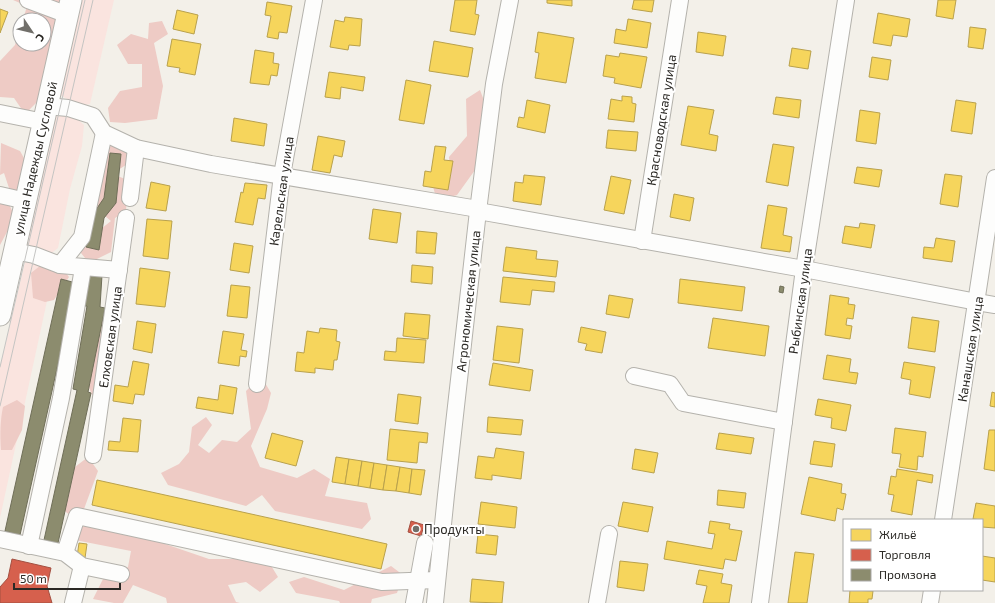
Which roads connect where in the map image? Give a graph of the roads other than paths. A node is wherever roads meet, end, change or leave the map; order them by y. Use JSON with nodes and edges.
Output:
{"nodes":[{"id":1,"x":28,"y":0,"type":"edge"},
{"id":2,"x":314,"y":0,"type":"edge"},
{"id":3,"x":510,"y":0,"type":"edge"},
{"id":4,"x":680,"y":0,"type":"edge"},
{"id":5,"x":846,"y":0,"type":"edge"},
{"id":6,"x":69,"y":8,"type":"edge"},
{"id":7,"x":0,"y":113,"type":"edge"},
{"id":8,"x":45,"y":114,"type":"junction"},
{"id":9,"x":104,"y":133,"type":"junction"},
{"id":10,"x":136,"y":148,"type":"junction"},
{"id":11,"x":282,"y":175,"type":"junction"},
{"id":12,"x":995,"y":178,"type":"edge"},
{"id":13,"x":0,"y":195,"type":"edge"},
{"id":14,"x":130,"y":198,"type":"dead end"},
{"id":15,"x":26,"y":201,"type":"junction"},
{"id":16,"x":478,"y":211,"type":"junction"},
{"id":17,"x":126,"y":218,"type":"dead end"},
{"id":18,"x":642,"y":241,"type":"junction"},
{"id":19,"x":14,"y":251,"type":"junction"},
{"id":20,"x":60,"y":265,"type":"junction"},
{"id":21,"x":83,"y":268,"type":"junction"},
{"id":22,"x":804,"y":269,"type":"junction"},
{"id":23,"x":119,"y":270,"type":"junction"},
{"id":24,"x":977,"y":302,"type":"junction"},
{"id":25,"x":995,"y":304,"type":"edge"},
{"id":26,"x":0,"y":315,"type":"edge"},
{"id":27,"x":634,"y":376,"type":"dead end"},
{"id":28,"x":257,"y":384,"type":"dead end"},
{"id":29,"x":784,"y":422,"type":"junction"},
{"id":30,"x":93,"y":455,"type":"dead end"},
{"id":31,"x":943,"y":519,"type":"edge"},
{"id":32,"x":609,"y":534,"type":"dead end"},
{"id":33,"x":0,"y":539,"type":"edge"},
{"id":34,"x":425,"y":543,"type":"dead end"},
{"id":35,"x":29,"y":546,"type":"junction"},
{"id":36,"x":65,"y":553,"type":"junction"},
{"id":37,"x":82,"y":566,"type":"junction"},
{"id":38,"x":121,"y":574,"type":"dead end"},
{"id":39,"x":437,"y":580,"type":"junction"},
{"id":40,"x":419,"y":581,"type":"junction"},
{"id":41,"x":932,"y":591,"type":"edge"},
{"id":42,"x":73,"y":603,"type":"edge"},
{"id":43,"x":414,"y":603,"type":"edge"},
{"id":44,"x":435,"y":603,"type":"edge"},
{"id":45,"x":597,"y":603,"type":"edge"},
{"id":46,"x":760,"y":603,"type":"edge"},
{"id":47,"x":930,"y":603,"type":"edge"}],
"edges":[{"from":1,"to":6,"type":"street"},
{"from":2,"to":11,"type":"street","name":"Карельская улица"},
{"from":3,"to":16,"type":"street","name":"Агрономическая улица"},
{"from":4,"to":18,"type":"street","name":"Красноводская улица"},
{"from":5,"to":22,"type":"street","name":"Рыбинская улица"},
{"from":6,"to":8,"type":"main road","name":"улица Надежды Сусловой"},
{"from":7,"to":8,"type":"street"},
{"from":8,"to":9,"type":"street"},
{"from":8,"to":15,"type":"main road","name":"улица Надежды Сусловой"},
{"from":9,"to":10,"type":"street"},
{"from":9,"to":20,"type":"street"},
{"from":10,"to":11,"type":"street"},
{"from":10,"to":14,"type":"street"},
{"from":11,"to":16,"type":"street"},
{"from":11,"to":28,"type":"street","name":"Карельская улица"},
{"from":12,"to":24,"type":"street","name":"Канашская улица"},
{"from":13,"to":15,"type":"street"},
{"from":15,"to":19,"type":"main road","name":"улица Надежды Сусловой"},
{"from":16,"to":18,"type":"street"},
{"from":16,"to":39,"type":"street","name":"Агрономическая улица"},
{"from":17,"to":23,"type":"street","name":"Елховская улица"},
{"from":18,"to":22,"type":"street"},
{"from":19,"to":20,"type":"street"},
{"from":19,"to":26,"type":"main road","name":"улица Надежды Сусловой"},
{"from":20,"to":21,"type":"street"},
{"from":21,"to":23,"type":"street"},
{"from":21,"to":35,"type":"street"},
{"from":22,"to":24,"type":"street"},
{"from":22,"to":29,"type":"street","name":"Рыбинская улица"},
{"from":23,"to":30,"type":"street","name":"Елховская улица"},
{"from":24,"to":25,"type":"street"},
{"from":24,"to":31,"type":"street","name":"Канашская улица"},
{"from":27,"to":29,"type":"street"},
{"from":29,"to":46,"type":"street","name":"Рыбинская улица"},
{"from":32,"to":45,"type":"street"},
{"from":33,"to":35,"type":"street"},
{"from":34,"to":40,"type":"street"},
{"from":35,"to":36,"type":"street"},
{"from":36,"to":37,"type":"street"},
{"from":36,"to":40,"type":"street"},
{"from":37,"to":38,"type":"street"},
{"from":37,"to":42,"type":"street"},
{"from":39,"to":40,"type":"street"},
{"from":39,"to":44,"type":"street","name":"Агрономическая улица"},
{"from":40,"to":43,"type":"street"},
{"from":41,"to":47,"type":"street"}]}
